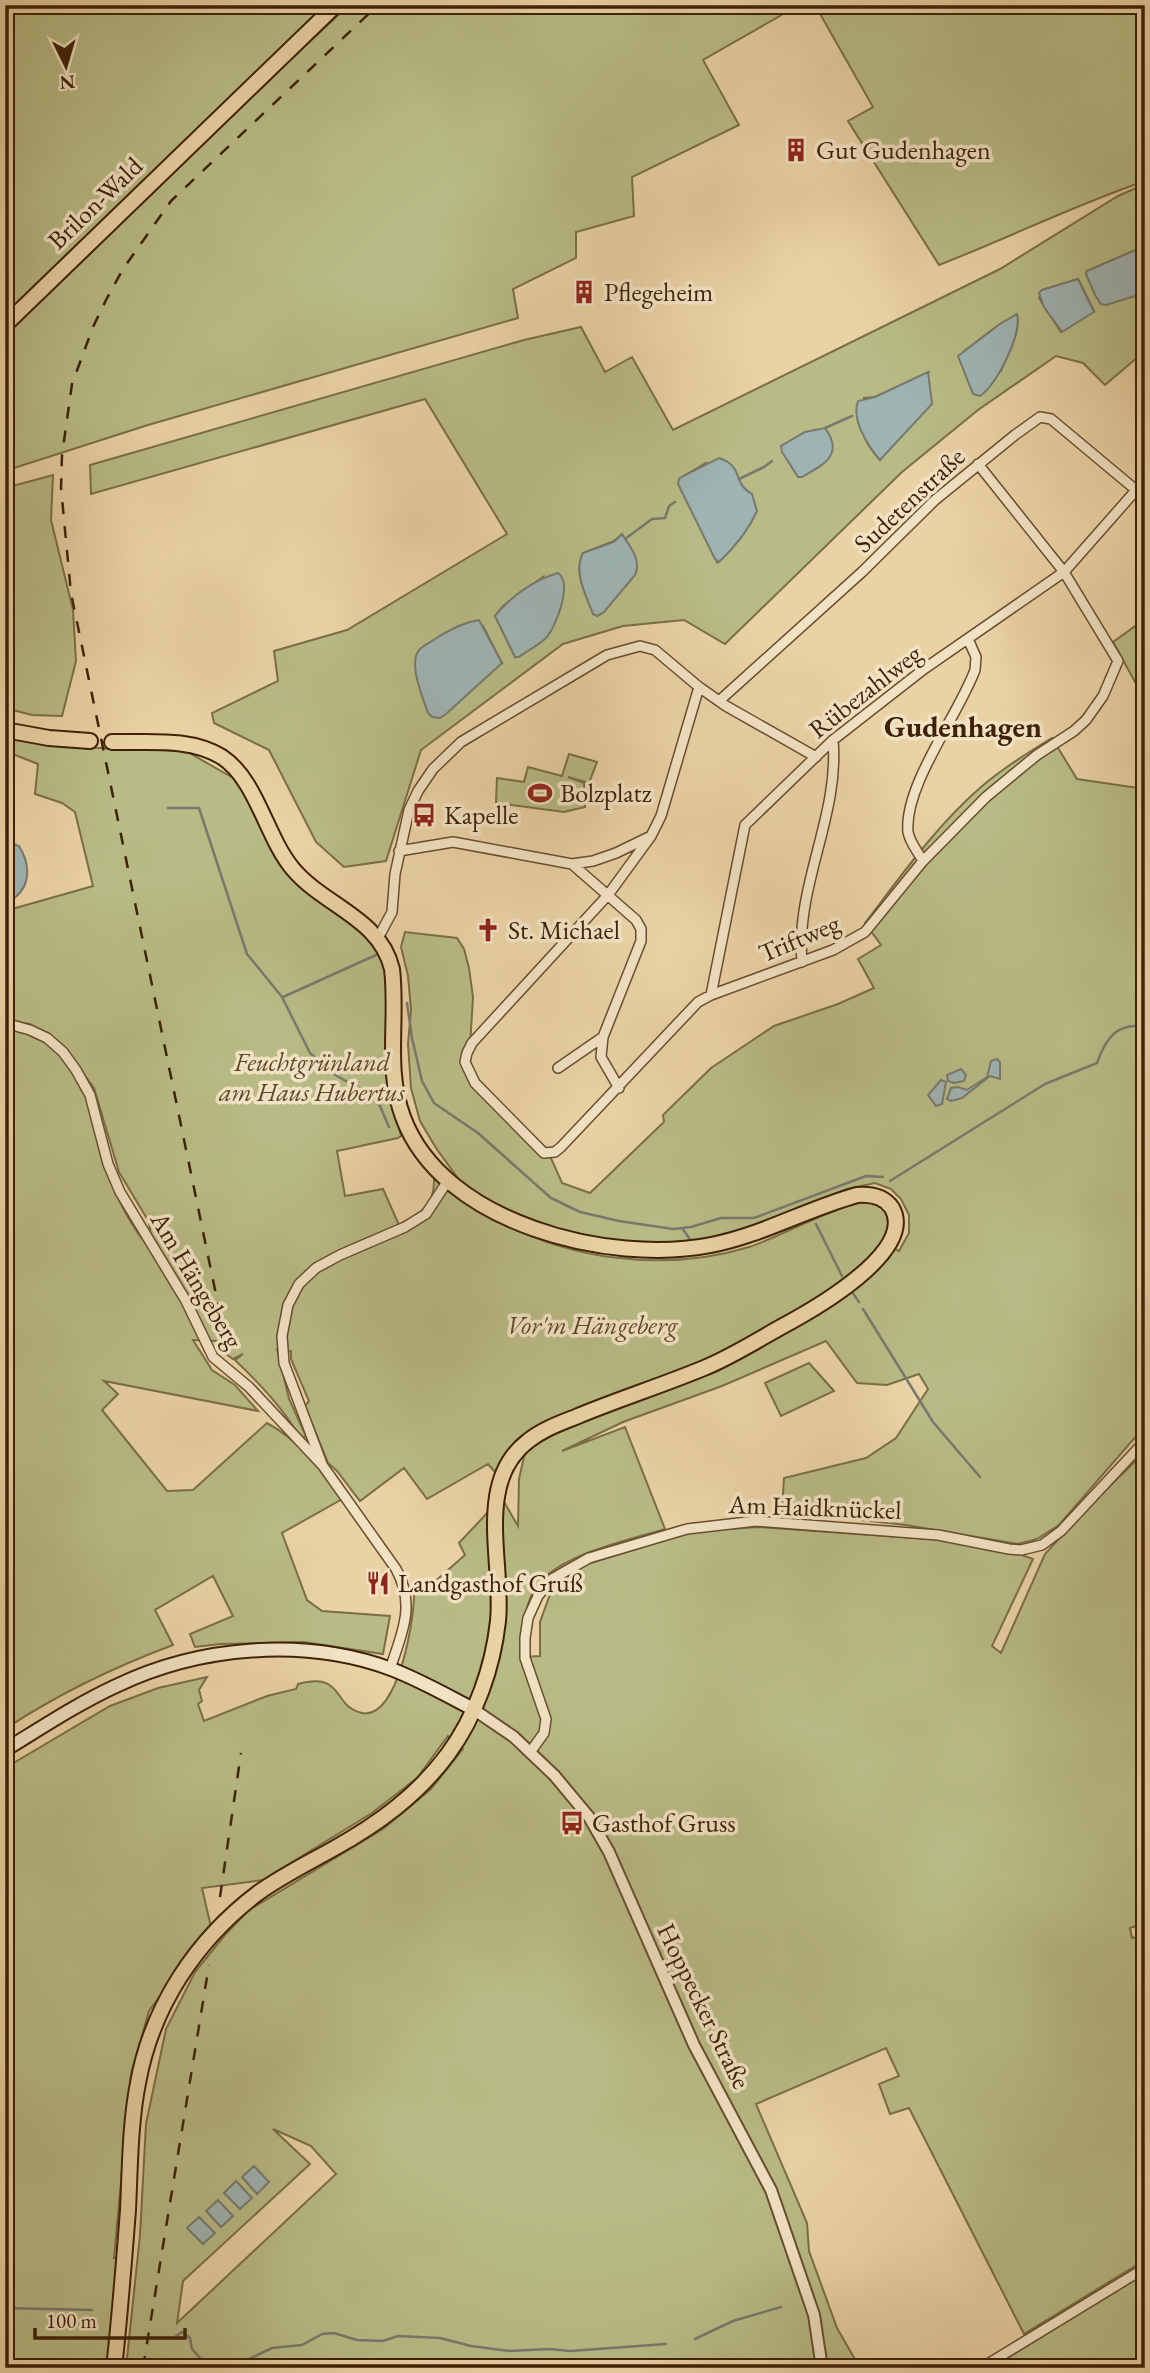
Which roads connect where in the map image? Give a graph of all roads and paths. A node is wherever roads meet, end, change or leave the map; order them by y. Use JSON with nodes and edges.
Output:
{"nodes":[{"id":1,"x":336,"y":5,"type":"edge"},
{"id":2,"x":5,"y":326,"type":"edge"},
{"id":3,"x":978,"y":464,"type":"junction"},
{"id":4,"x":1145,"y":480,"type":"edge"},
{"id":5,"x":1136,"y":490,"type":"junction"},
{"id":6,"x":1063,"y":572,"type":"junction"},
{"id":7,"x":968,"y":639,"type":"junction"},
{"id":8,"x":699,"y":687,"type":"junction"},
{"id":9,"x":719,"y":701,"type":"junction"},
{"id":10,"x":5,"y":730,"type":"edge"},
{"id":11,"x":833,"y":740,"type":"junction"},
{"id":12,"x":90,"y":741,"type":"dead end"},
{"id":13,"x":112,"y":742,"type":"dead end"},
{"id":14,"x":816,"y":757,"type":"junction"},
{"id":15,"x":651,"y":836,"type":"junction"},
{"id":16,"x":399,"y":850,"type":"junction"},
{"id":17,"x":923,"y":861,"type":"junction"},
{"id":18,"x":572,"y":864,"type":"junction"},
{"id":19,"x":608,"y":895,"type":"junction"},
{"id":20,"x":378,"y":938,"type":"junction"},
{"id":21,"x":802,"y":962,"type":"junction"},
{"id":22,"x":711,"y":995,"type":"junction"},
{"id":23,"x":5,"y":1023,"type":"edge"},
{"id":24,"x":603,"y":1037,"type":"junction"},
{"id":25,"x":558,"y":1068,"type":"dead end"},
{"id":26,"x":619,"y":1088,"type":"junction"},
{"id":27,"x":449,"y":1180,"type":"junction"},
{"id":28,"x":1145,"y":1441,"type":"edge"},
{"id":29,"x":323,"y":1466,"type":"junction"},
{"id":30,"x":390,"y":1669,"type":"junction"},
{"id":31,"x":472,"y":1709,"type":"junction"},
{"id":32,"x":5,"y":1750,"type":"edge"},
{"id":33,"x":531,"y":1751,"type":"junction"},
{"id":34,"x":1145,"y":2267,"type":"edge"},
{"id":35,"x":114,"y":2368,"type":"edge"},
{"id":36,"x":822,"y":2368,"type":"edge"},
{"id":37,"x":981,"y":2368,"type":"edge"}],
"edges":[{"from":1,"to":2,"type":"main road","name":"Brilon-Wald"},
{"from":3,"to":5,"type":"street","name":"Sudetenstraße"},
{"from":3,"to":6,"type":"street","name":"Triftweg"},
{"from":3,"to":9,"type":"street","name":"Sudetenstraße"},
{"from":4,"to":5,"type":"street","name":"Rübezahlweg"},
{"from":5,"to":6,"type":"street","name":"Rübezahlweg"},
{"from":6,"to":7,"type":"street","name":"Rübezahlweg"},
{"from":6,"to":17,"type":"street","name":"Triftweg"},
{"from":7,"to":11,"type":"street","name":"Rübezahlweg"},
{"from":7,"to":17,"type":"street"},
{"from":8,"to":9,"type":"street"},
{"from":8,"to":15,"type":"street"},
{"from":8,"to":16,"type":"street"},
{"from":9,"to":14,"type":"street"},
{"from":10,"to":12,"type":"main road"},
{"from":11,"to":14,"type":"street","name":"Rübezahlweg"},
{"from":11,"to":21,"type":"street"},
{"from":13,"to":20,"type":"main road"},
{"from":14,"to":22,"type":"street","name":"Rübezahlweg"},
{"from":15,"to":18,"type":"street"},
{"from":15,"to":19,"type":"street"},
{"from":16,"to":18,"type":"street"},
{"from":16,"to":20,"type":"street"},
{"from":17,"to":21,"type":"street","name":"Triftweg"},
{"from":18,"to":19,"type":"street"},
{"from":19,"to":24,"type":"street"},
{"from":19,"to":26,"type":"street","name":"Triftweg"},
{"from":20,"to":27,"type":"main road"},
{"from":21,"to":22,"type":"street","name":"Triftweg"},
{"from":22,"to":26,"type":"street","name":"Triftweg"},
{"from":23,"to":29,"type":"street","name":"Am Hängeberg"},
{"from":24,"to":25,"type":"street"},
{"from":24,"to":26,"type":"street"},
{"from":27,"to":29,"type":"street"},
{"from":27,"to":31,"type":"main road"},
{"from":28,"to":33,"type":"street","name":"Am Haidknückel"},
{"from":29,"to":30,"type":"street","name":"Am Hängeberg"},
{"from":30,"to":31,"type":"main road"},
{"from":30,"to":32,"type":"main road"},
{"from":31,"to":33,"type":"street","name":"Hoppecker Straße"},
{"from":31,"to":35,"type":"main road"},
{"from":33,"to":36,"type":"street","name":"Hoppecker Straße"},
{"from":34,"to":37,"type":"street"}]}
